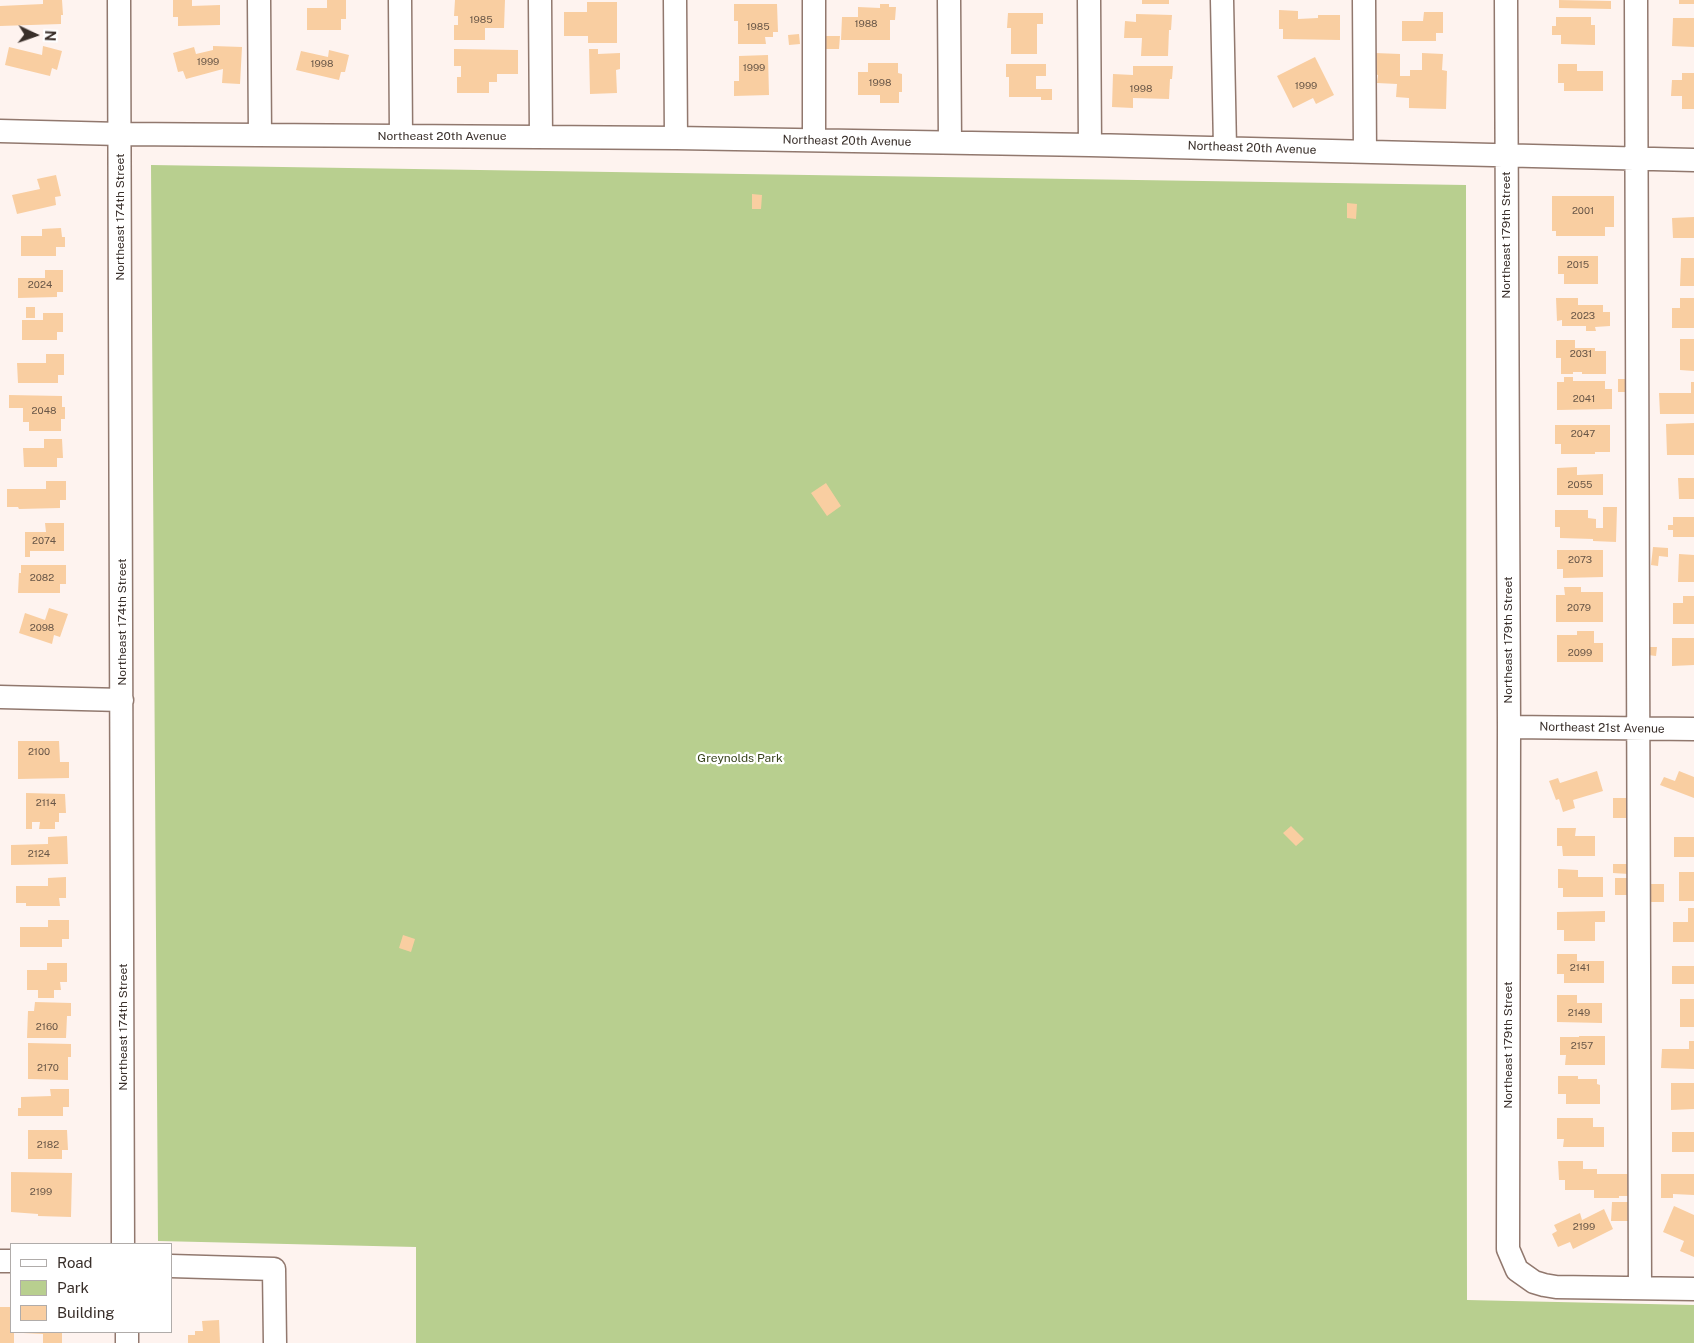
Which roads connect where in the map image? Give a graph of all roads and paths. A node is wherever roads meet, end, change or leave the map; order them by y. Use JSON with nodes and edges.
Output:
{"nodes":[{"id":1,"x":118,"y":0,"type":"edge"},
{"id":2,"x":259,"y":0,"type":"edge"},
{"id":3,"x":400,"y":0,"type":"edge"},
{"id":4,"x":540,"y":0,"type":"edge"},
{"id":5,"x":674,"y":0,"type":"edge"},
{"id":6,"x":814,"y":0,"type":"edge"},
{"id":7,"x":949,"y":0,"type":"edge"},
{"id":8,"x":1089,"y":0,"type":"edge"},
{"id":9,"x":1222,"y":0,"type":"edge"},
{"id":10,"x":1364,"y":0,"type":"edge"},
{"id":11,"x":1506,"y":0,"type":"edge"},
{"id":12,"x":1636,"y":0,"type":"edge"},
{"id":13,"x":0,"y":131,"type":"edge"},
{"id":14,"x":120,"y":134,"type":"junction"},
{"id":15,"x":260,"y":135,"type":"junction"},
{"id":16,"x":401,"y":136,"type":"junction"},
{"id":17,"x":541,"y":137,"type":"junction"},
{"id":18,"x":676,"y":138,"type":"junction"},
{"id":19,"x":814,"y":140,"type":"junction"},
{"id":20,"x":950,"y":142,"type":"junction"},
{"id":21,"x":1090,"y":145,"type":"junction"},
{"id":22,"x":1225,"y":147,"type":"junction"},
{"id":23,"x":1365,"y":152,"type":"junction"},
{"id":24,"x":1505,"y":156,"type":"junction"},
{"id":25,"x":1636,"y":159,"type":"junction"},
{"id":26,"x":1694,"y":160,"type":"edge"},
{"id":27,"x":0,"y":697,"type":"edge"},
{"id":28,"x":122,"y":700,"type":"junction"},
{"id":29,"x":1509,"y":727,"type":"junction"},
{"id":30,"x":1637,"y":728,"type":"junction"},
{"id":31,"x":1694,"y":729,"type":"edge"},
{"id":32,"x":123,"y":1243,"type":"edge"},
{"id":33,"x":172,"y":1266,"type":"edge"},
{"id":34,"x":1640,"y":1288,"type":"junction"},
{"id":35,"x":1694,"y":1289,"type":"edge"},
{"id":36,"x":275,"y":1343,"type":"edge"}],
"edges":[{"from":1,"to":14,"type":"street","name":"Northeast 174th Street"},
{"from":2,"to":15,"type":"street"},
{"from":3,"to":16,"type":"street"},
{"from":4,"to":17,"type":"street"},
{"from":5,"to":18,"type":"street"},
{"from":6,"to":19,"type":"street"},
{"from":7,"to":20,"type":"street"},
{"from":8,"to":21,"type":"street"},
{"from":9,"to":22,"type":"street"},
{"from":10,"to":23,"type":"street"},
{"from":11,"to":24,"type":"street","name":"Northeast 179th Street"},
{"from":12,"to":25,"type":"street"},
{"from":13,"to":14,"type":"street","name":"Northeast 20th Avenue"},
{"from":14,"to":15,"type":"street","name":"Northeast 20th Avenue"},
{"from":14,"to":28,"type":"street","name":"Northeast 174th Street"},
{"from":15,"to":16,"type":"street","name":"Northeast 20th Avenue"},
{"from":16,"to":17,"type":"street","name":"Northeast 20th Avenue"},
{"from":17,"to":18,"type":"street","name":"Northeast 20th Avenue"},
{"from":18,"to":19,"type":"street","name":"Northeast 20th Avenue"},
{"from":19,"to":20,"type":"street","name":"Northeast 20th Avenue"},
{"from":20,"to":21,"type":"street","name":"Northeast 20th Avenue"},
{"from":21,"to":22,"type":"street","name":"Northeast 20th Avenue"},
{"from":22,"to":23,"type":"street","name":"Northeast 20th Avenue"},
{"from":23,"to":24,"type":"street","name":"Northeast 20th Avenue"},
{"from":24,"to":25,"type":"street","name":"Northeast 20th Avenue"},
{"from":24,"to":29,"type":"street","name":"Northeast 179th Street"},
{"from":25,"to":26,"type":"street","name":"Northeast 20th Avenue"},
{"from":25,"to":30,"type":"street"},
{"from":27,"to":28,"type":"street"},
{"from":28,"to":32,"type":"street","name":"Northeast 174th Street"},
{"from":29,"to":30,"type":"street","name":"Northeast 21st Avenue"},
{"from":29,"to":34,"type":"street","name":"Northeast 179th Street"},
{"from":30,"to":31,"type":"street","name":"Northeast 21st Avenue"},
{"from":30,"to":34,"type":"street"},
{"from":33,"to":36,"type":"street"},
{"from":34,"to":35,"type":"street"}]}
